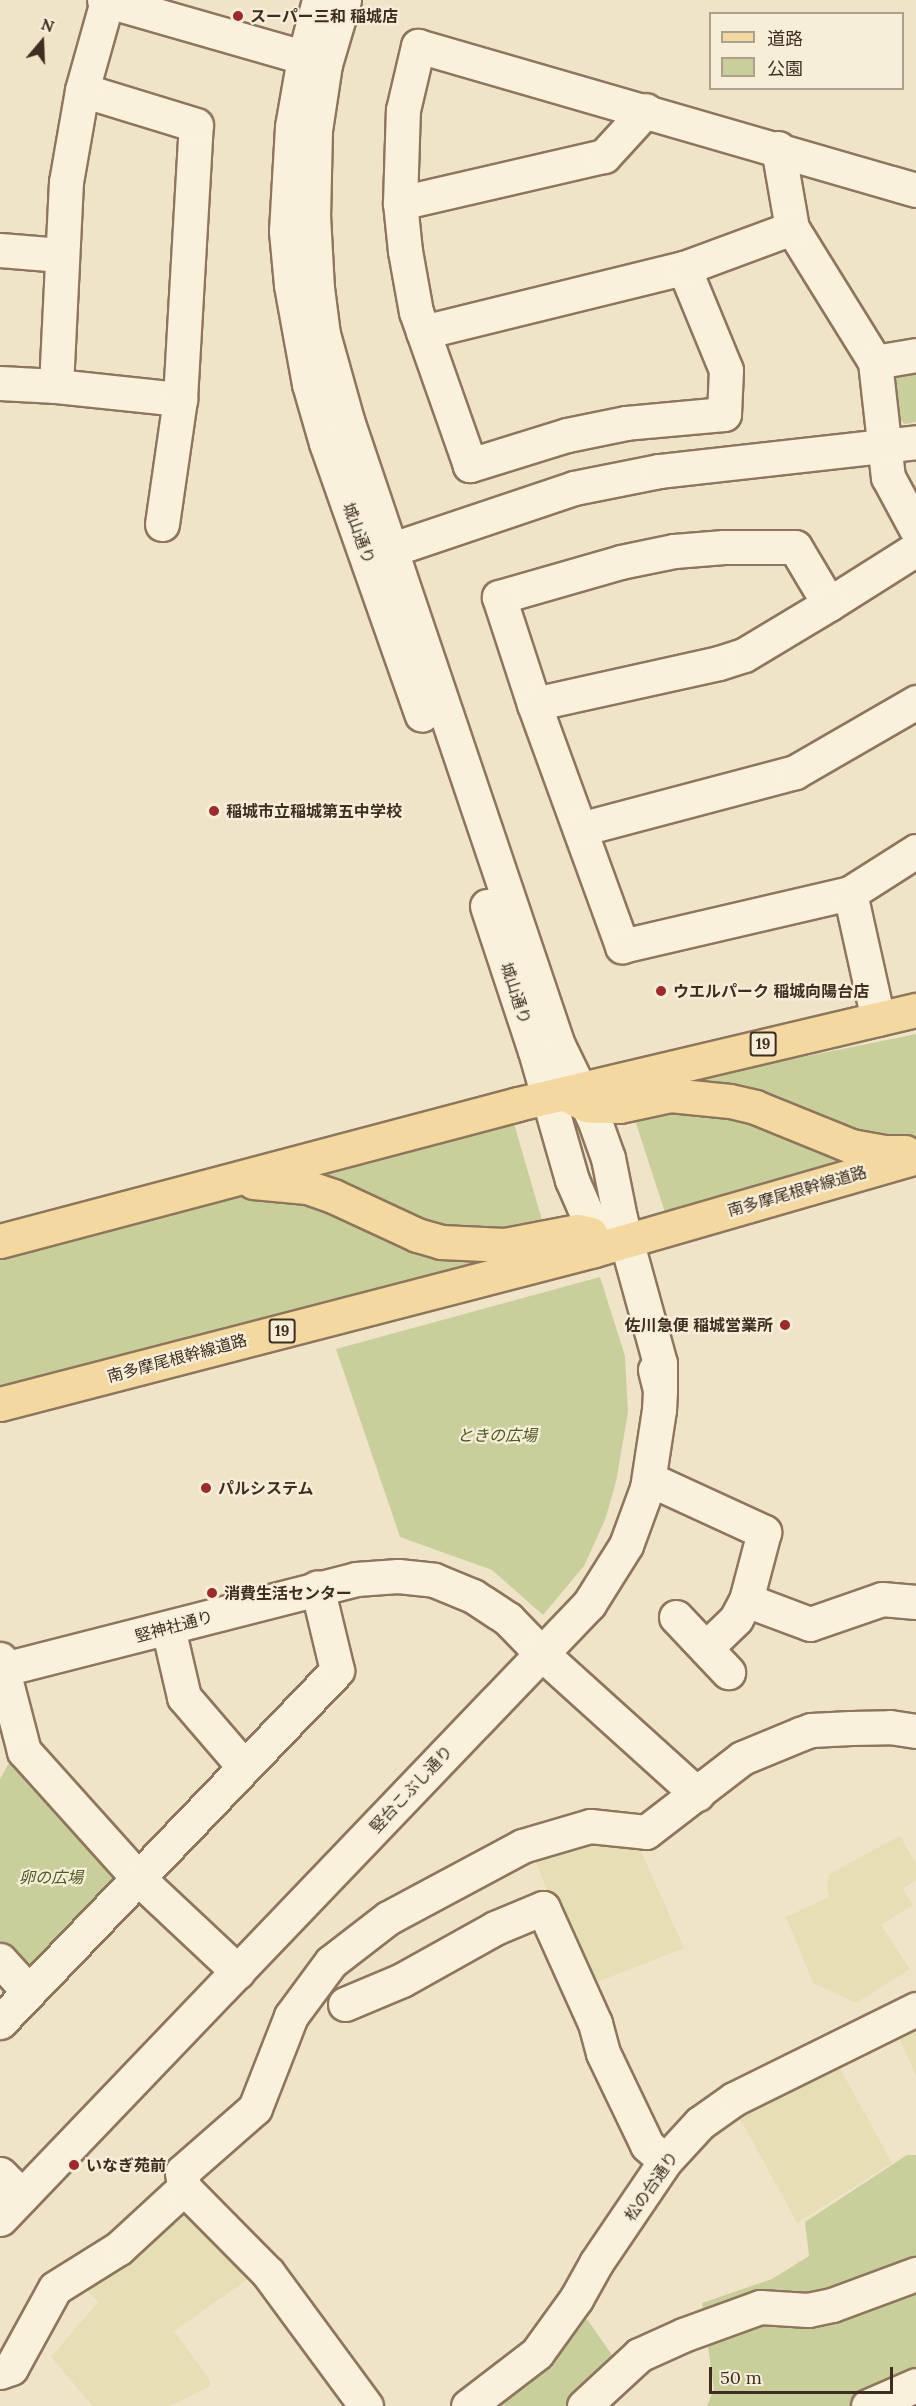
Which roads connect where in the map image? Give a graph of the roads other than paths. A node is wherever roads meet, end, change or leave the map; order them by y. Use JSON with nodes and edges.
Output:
{"nodes":[{"id":1,"x":105,"y":0,"type":"edge"},
{"id":2,"x":319,"y":0,"type":"edge"},
{"id":3,"x":344,"y":0,"type":"edge"},
{"id":4,"x":315,"y":61,"type":"junction"},
{"id":5,"x":82,"y":90,"type":"junction"},
{"id":6,"x":646,"y":110,"type":"junction"},
{"id":7,"x":778,"y":148,"type":"junction"},
{"id":8,"x":916,"y":190,"type":"edge"},
{"id":9,"x":400,"y":203,"type":"junction"},
{"id":10,"x":792,"y":228,"type":"junction"},
{"id":11,"x":0,"y":250,"type":"edge"},
{"id":12,"x":61,"y":255,"type":"junction"},
{"id":13,"x":684,"y":268,"type":"junction"},
{"id":14,"x":423,"y":332,"type":"junction"},
{"id":15,"x":916,"y":355,"type":"edge"},
{"id":16,"x":875,"y":362,"type":"junction"},
{"id":17,"x":0,"y":383,"type":"edge"},
{"id":18,"x":56,"y":386,"type":"junction"},
{"id":19,"x":180,"y":399,"type":"junction"},
{"id":20,"x":916,"y":442,"type":"edge"},
{"id":21,"x":884,"y":446,"type":"junction"},
{"id":22,"x":162,"y":524,"type":"dead end"},
{"id":23,"x":916,"y":529,"type":"edge"},
{"id":24,"x":916,"y":549,"type":"edge"},
{"id":25,"x":390,"y":550,"type":"junction"},
{"id":26,"x":829,"y":604,"type":"junction"},
{"id":27,"x":916,"y":702,"type":"edge"},
{"id":28,"x":534,"y":704,"type":"junction"},
{"id":29,"x":580,"y":830,"type":"junction"},
{"id":30,"x":916,"y":851,"type":"edge"},
{"id":31,"x":850,"y":893,"type":"junction"},
{"id":32,"x":514,"y":917,"type":"junction"},
{"id":33,"x":916,"y":1010,"type":"edge"},
{"id":34,"x":878,"y":1019,"type":"junction"},
{"id":35,"x":562,"y":1091,"type":"junction"},
{"id":36,"x":916,"y":1151,"type":"edge"},
{"id":37,"x":916,"y":1157,"type":"edge"},
{"id":38,"x":216,"y":1184,"type":"junction"},
{"id":39,"x":600,"y":1230,"type":"junction"},
{"id":40,"x":0,"y":1241,"type":"edge"},
{"id":41,"x":660,"y":1390,"type":"junction"},
{"id":42,"x":0,"y":1404,"type":"edge"},
{"id":43,"x":649,"y":1479,"type":"junction"},
{"id":44,"x":317,"y":1587,"type":"junction"},
{"id":45,"x":746,"y":1600,"type":"junction"},
{"id":46,"x":916,"y":1602,"type":"edge"},
{"id":47,"x":676,"y":1617,"type":"dead end"},
{"id":48,"x":168,"y":1628,"type":"junction"},
{"id":49,"x":540,"y":1652,"type":"junction"},
{"id":50,"x":1,"y":1666,"type":"edge"},
{"id":51,"x":915,"y":1729,"type":"edge"},
{"id":52,"x":244,"y":1767,"type":"junction"},
{"id":53,"x":697,"y":1794,"type":"junction"},
{"id":54,"x":138,"y":1878,"type":"junction"},
{"id":55,"x":0,"y":1960,"type":"edge"},
{"id":56,"x":238,"y":1972,"type":"junction"},
{"id":57,"x":29,"y":1992,"type":"junction"},
{"id":58,"x":345,"y":2004,"type":"dead end"},
{"id":59,"x":916,"y":2009,"type":"edge"},
{"id":60,"x":0,"y":2022,"type":"edge"},
{"id":61,"x":665,"y":2161,"type":"junction"},
{"id":62,"x":11,"y":2185,"type":"edge"},
{"id":63,"x":184,"y":2188,"type":"junction"},
{"id":64,"x":0,"y":2219,"type":"edge"},
{"id":65,"x":916,"y":2274,"type":"edge"},
{"id":66,"x":0,"y":2372,"type":"edge"},
{"id":67,"x":916,"y":2385,"type":"edge"},
{"id":68,"x":366,"y":2406,"type":"edge"},
{"id":69,"x":468,"y":2406,"type":"edge"},
{"id":70,"x":584,"y":2406,"type":"edge"},
{"id":71,"x":868,"y":2406,"type":"edge"}],
"edges":[{"from":1,"to":4,"type":"street"},
{"from":1,"to":5,"type":"street"},
{"from":2,"to":4,"type":"street","name":"城山通り"},
{"from":3,"to":4,"type":"street","name":"城山通り"},
{"from":4,"to":25,"type":"street","name":"城山通り"},
{"from":4,"to":35,"type":"street","name":"城山通り"},
{"from":5,"to":12,"type":"street"},
{"from":5,"to":19,"type":"street"},
{"from":6,"to":7,"type":"street"},
{"from":6,"to":9,"type":"street"},
{"from":6,"to":9,"type":"street"},
{"from":7,"to":8,"type":"street"},
{"from":7,"to":10,"type":"street"},
{"from":9,"to":14,"type":"street"},
{"from":10,"to":13,"type":"street"},
{"from":10,"to":16,"type":"street"},
{"from":11,"to":12,"type":"street"},
{"from":12,"to":18,"type":"street"},
{"from":13,"to":14,"type":"street"},
{"from":13,"to":14,"type":"street"},
{"from":15,"to":16,"type":"street"},
{"from":16,"to":21,"type":"street"},
{"from":17,"to":18,"type":"street"},
{"from":18,"to":19,"type":"street"},
{"from":19,"to":22,"type":"street"},
{"from":20,"to":21,"type":"street"},
{"from":21,"to":23,"type":"street"},
{"from":21,"to":25,"type":"street"},
{"from":24,"to":26,"type":"street"},
{"from":25,"to":32,"type":"street","name":"城山通り"},
{"from":26,"to":28,"type":"street"},
{"from":26,"to":28,"type":"street"},
{"from":27,"to":29,"type":"street"},
{"from":28,"to":29,"type":"street"},
{"from":29,"to":31,"type":"street"},
{"from":30,"to":31,"type":"street"},
{"from":31,"to":34,"type":"street"},
{"from":32,"to":35,"type":"street","name":"城山通り"},
{"from":32,"to":35,"type":"street"},
{"from":33,"to":34,"type":"main road","number":"19"},
{"from":34,"to":35,"type":"main road","number":"19"},
{"from":35,"to":36,"type":"main road"},
{"from":35,"to":38,"type":"main road","number":"19"},
{"from":35,"to":39,"type":"street"},
{"from":37,"to":39,"type":"main road","name":"南多摩尾根幹線道路"},
{"from":38,"to":39,"type":"main road"},
{"from":38,"to":40,"type":"main road","number":"19"},
{"from":39,"to":41,"type":"street","name":"竪台こぶし通り"},
{"from":39,"to":41,"type":"street"},
{"from":39,"to":42,"type":"main road","name":"南多摩尾根幹線道路","number":"19"},
{"from":41,"to":43,"type":"street","name":"竪台こぶし通り"},
{"from":43,"to":45,"type":"street"},
{"from":43,"to":49,"type":"street","name":"竪台こぶし通り"},
{"from":44,"to":48,"type":"street","name":"竪神社通り"},
{"from":44,"to":49,"type":"street","name":"竪神社通り"},
{"from":44,"to":52,"type":"street"},
{"from":45,"to":46,"type":"street"},
{"from":45,"to":47,"type":"street"},
{"from":48,"to":50,"type":"street","name":"竪神社通り"},
{"from":48,"to":52,"type":"street"},
{"from":49,"to":53,"type":"street","name":"竪神社通り"},
{"from":49,"to":56,"type":"street","name":"竪台こぶし通り"},
{"from":50,"to":54,"type":"street"},
{"from":51,"to":53,"type":"street"},
{"from":52,"to":54,"type":"street"},
{"from":53,"to":63,"type":"street"},
{"from":54,"to":56,"type":"street"},
{"from":54,"to":57,"type":"street"},
{"from":55,"to":57,"type":"street"},
{"from":56,"to":62,"type":"street","name":"竪台こぶし通り"},
{"from":57,"to":60,"type":"street"},
{"from":58,"to":61,"type":"street"},
{"from":59,"to":61,"type":"street","name":"松の台通り"},
{"from":61,"to":69,"type":"street","name":"松の台通り"},
{"from":62,"to":64,"type":"street","name":"竪台こぶし通り"},
{"from":63,"to":66,"type":"street"},
{"from":63,"to":68,"type":"street"},
{"from":65,"to":70,"type":"street"},
{"from":67,"to":71,"type":"street"}]}
